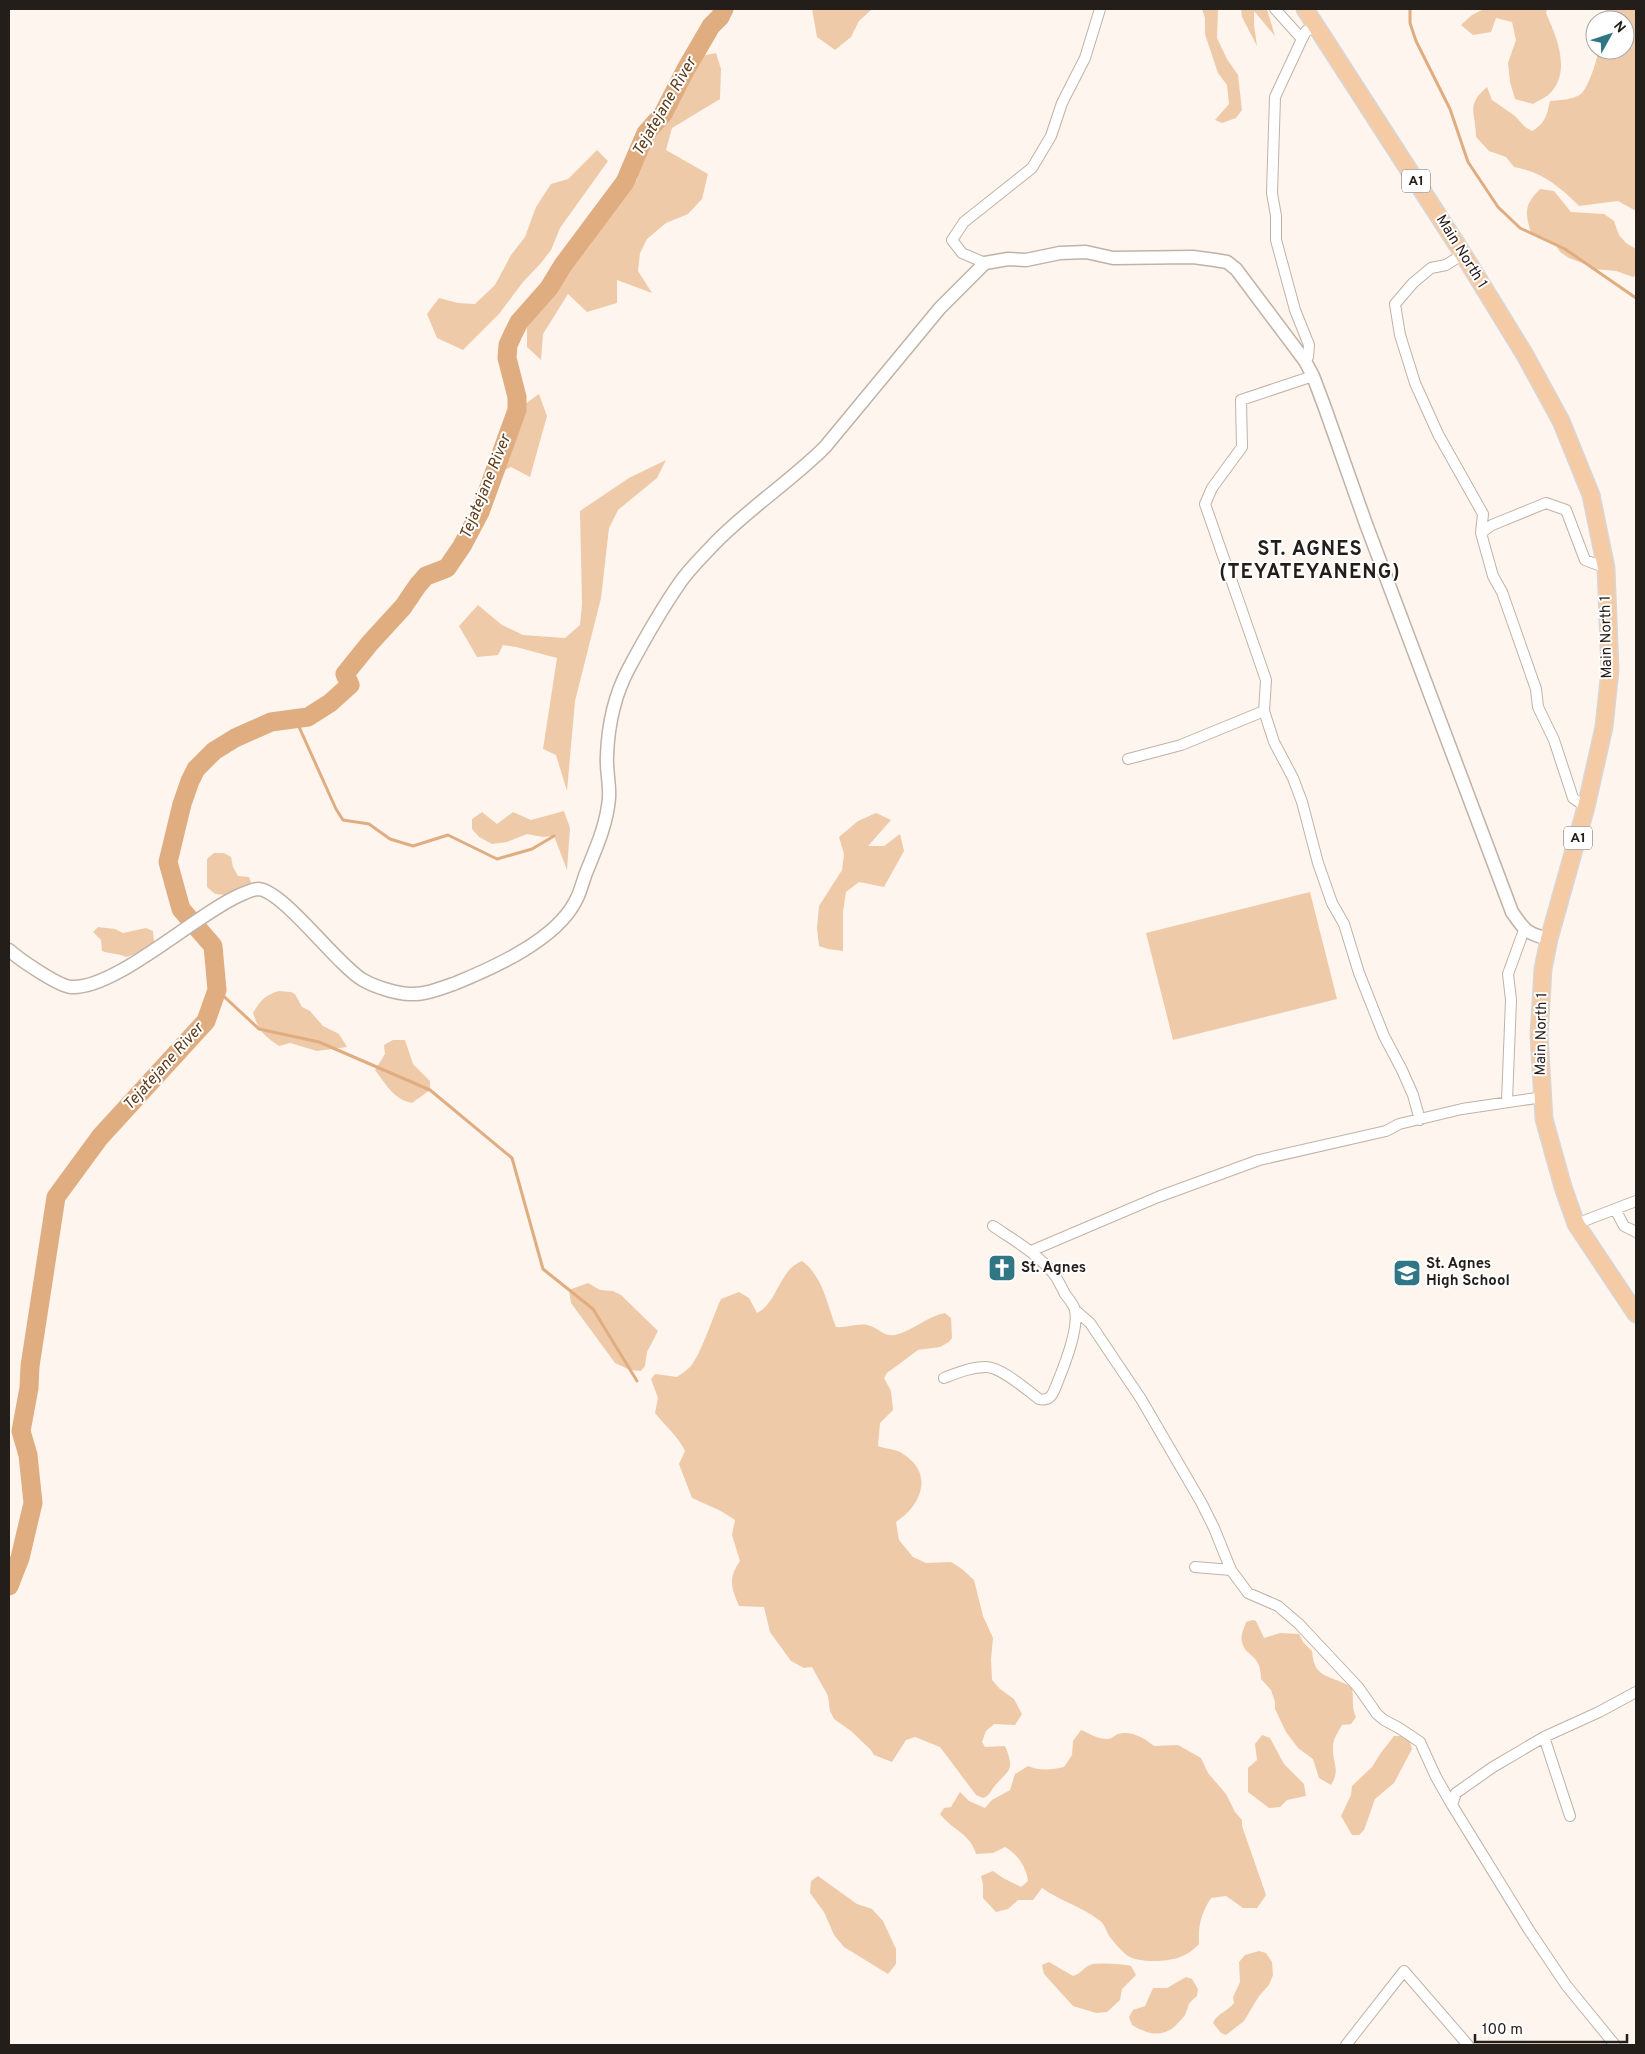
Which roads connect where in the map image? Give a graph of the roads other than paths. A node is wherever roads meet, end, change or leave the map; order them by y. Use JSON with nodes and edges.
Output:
{"nodes":[{"id":1,"x":1100,"y":9,"type":"edge"},
{"id":2,"x":1275,"y":9,"type":"edge"},
{"id":3,"x":1305,"y":9,"type":"edge"},
{"id":4,"x":1317,"y":26,"type":"junction"},
{"id":5,"x":1302,"y":40,"type":"junction"},
{"id":6,"x":1462,"y":254,"type":"junction"},
{"id":7,"x":985,"y":263,"type":"junction"},
{"id":8,"x":1305,"y":361,"type":"junction"},
{"id":9,"x":1313,"y":376,"type":"junction"},
{"id":10,"x":1481,"y":533,"type":"junction"},
{"id":11,"x":1606,"y":568,"type":"junction"},
{"id":12,"x":1264,"y":711,"type":"junction"},
{"id":13,"x":1128,"y":759,"type":"dead end"},
{"id":14,"x":1586,"y":807,"type":"junction"},
{"id":15,"x":1524,"y":930,"type":"junction"},
{"id":16,"x":1549,"y":939,"type":"junction"},
{"id":17,"x":9,"y":950,"type":"edge"},
{"id":18,"x":1542,"y":1097,"type":"junction"},
{"id":19,"x":1507,"y":1102,"type":"junction"},
{"id":20,"x":1420,"y":1120,"type":"junction"},
{"id":21,"x":1636,"y":1201,"type":"edge"},
{"id":22,"x":1615,"y":1209,"type":"junction"},
{"id":23,"x":1576,"y":1224,"type":"junction"},
{"id":24,"x":993,"y":1226,"type":"dead end"},
{"id":25,"x":1636,"y":1232,"type":"edge"},
{"id":26,"x":1030,"y":1251,"type":"junction"},
{"id":27,"x":1075,"y":1310,"type":"junction"},
{"id":28,"x":1636,"y":1314,"type":"edge"},
{"id":29,"x":944,"y":1378,"type":"dead end"},
{"id":30,"x":1195,"y":1567,"type":"dead end"},
{"id":31,"x":1231,"y":1570,"type":"junction"},
{"id":32,"x":1636,"y":1692,"type":"edge"},
{"id":33,"x":1544,"y":1737,"type":"junction"},
{"id":34,"x":1452,"y":1805,"type":"junction"},
{"id":35,"x":1570,"y":1816,"type":"dead end"},
{"id":36,"x":1346,"y":2045,"type":"edge"},
{"id":37,"x":1468,"y":2045,"type":"edge"},
{"id":38,"x":1615,"y":2045,"type":"edge"}],
"edges":[{"from":1,"to":7,"type":"street"},
{"from":2,"to":5,"type":"street"},
{"from":3,"to":4,"type":"main road","name":"Main North 1","number":"A1"},
{"from":4,"to":5,"type":"street"},
{"from":4,"to":6,"type":"main road","name":"Main North 1","number":"A1"},
{"from":5,"to":8,"type":"street"},
{"from":6,"to":10,"type":"street"},
{"from":6,"to":11,"type":"main road","name":"Main North 1","number":"A1"},
{"from":7,"to":8,"type":"street"},
{"from":7,"to":17,"type":"street"},
{"from":8,"to":9,"type":"street"},
{"from":9,"to":12,"type":"street"},
{"from":9,"to":15,"type":"street"},
{"from":10,"to":11,"type":"street"},
{"from":10,"to":14,"type":"street"},
{"from":11,"to":14,"type":"main road","name":"Main North 1","number":"A1"},
{"from":12,"to":13,"type":"street"},
{"from":12,"to":20,"type":"street"},
{"from":14,"to":16,"type":"main road","name":"Main North 1","number":"A1"},
{"from":15,"to":16,"type":"street"},
{"from":15,"to":19,"type":"street"},
{"from":16,"to":18,"type":"main road","name":"Main North 1","number":"A1"},
{"from":18,"to":19,"type":"street"},
{"from":18,"to":23,"type":"main road","name":"Main North 1","number":"A1"},
{"from":19,"to":20,"type":"street"},
{"from":20,"to":26,"type":"street"},
{"from":21,"to":22,"type":"street"},
{"from":22,"to":23,"type":"street"},
{"from":22,"to":25,"type":"street"},
{"from":23,"to":28,"type":"main road","name":"Main North 1","number":"A1"},
{"from":24,"to":26,"type":"street"},
{"from":26,"to":27,"type":"street"},
{"from":27,"to":29,"type":"street"},
{"from":27,"to":31,"type":"street"},
{"from":30,"to":31,"type":"street"},
{"from":31,"to":34,"type":"street"},
{"from":32,"to":33,"type":"street"},
{"from":33,"to":34,"type":"street"},
{"from":33,"to":35,"type":"street"},
{"from":34,"to":38,"type":"street"},
{"from":36,"to":37,"type":"street"}]}
